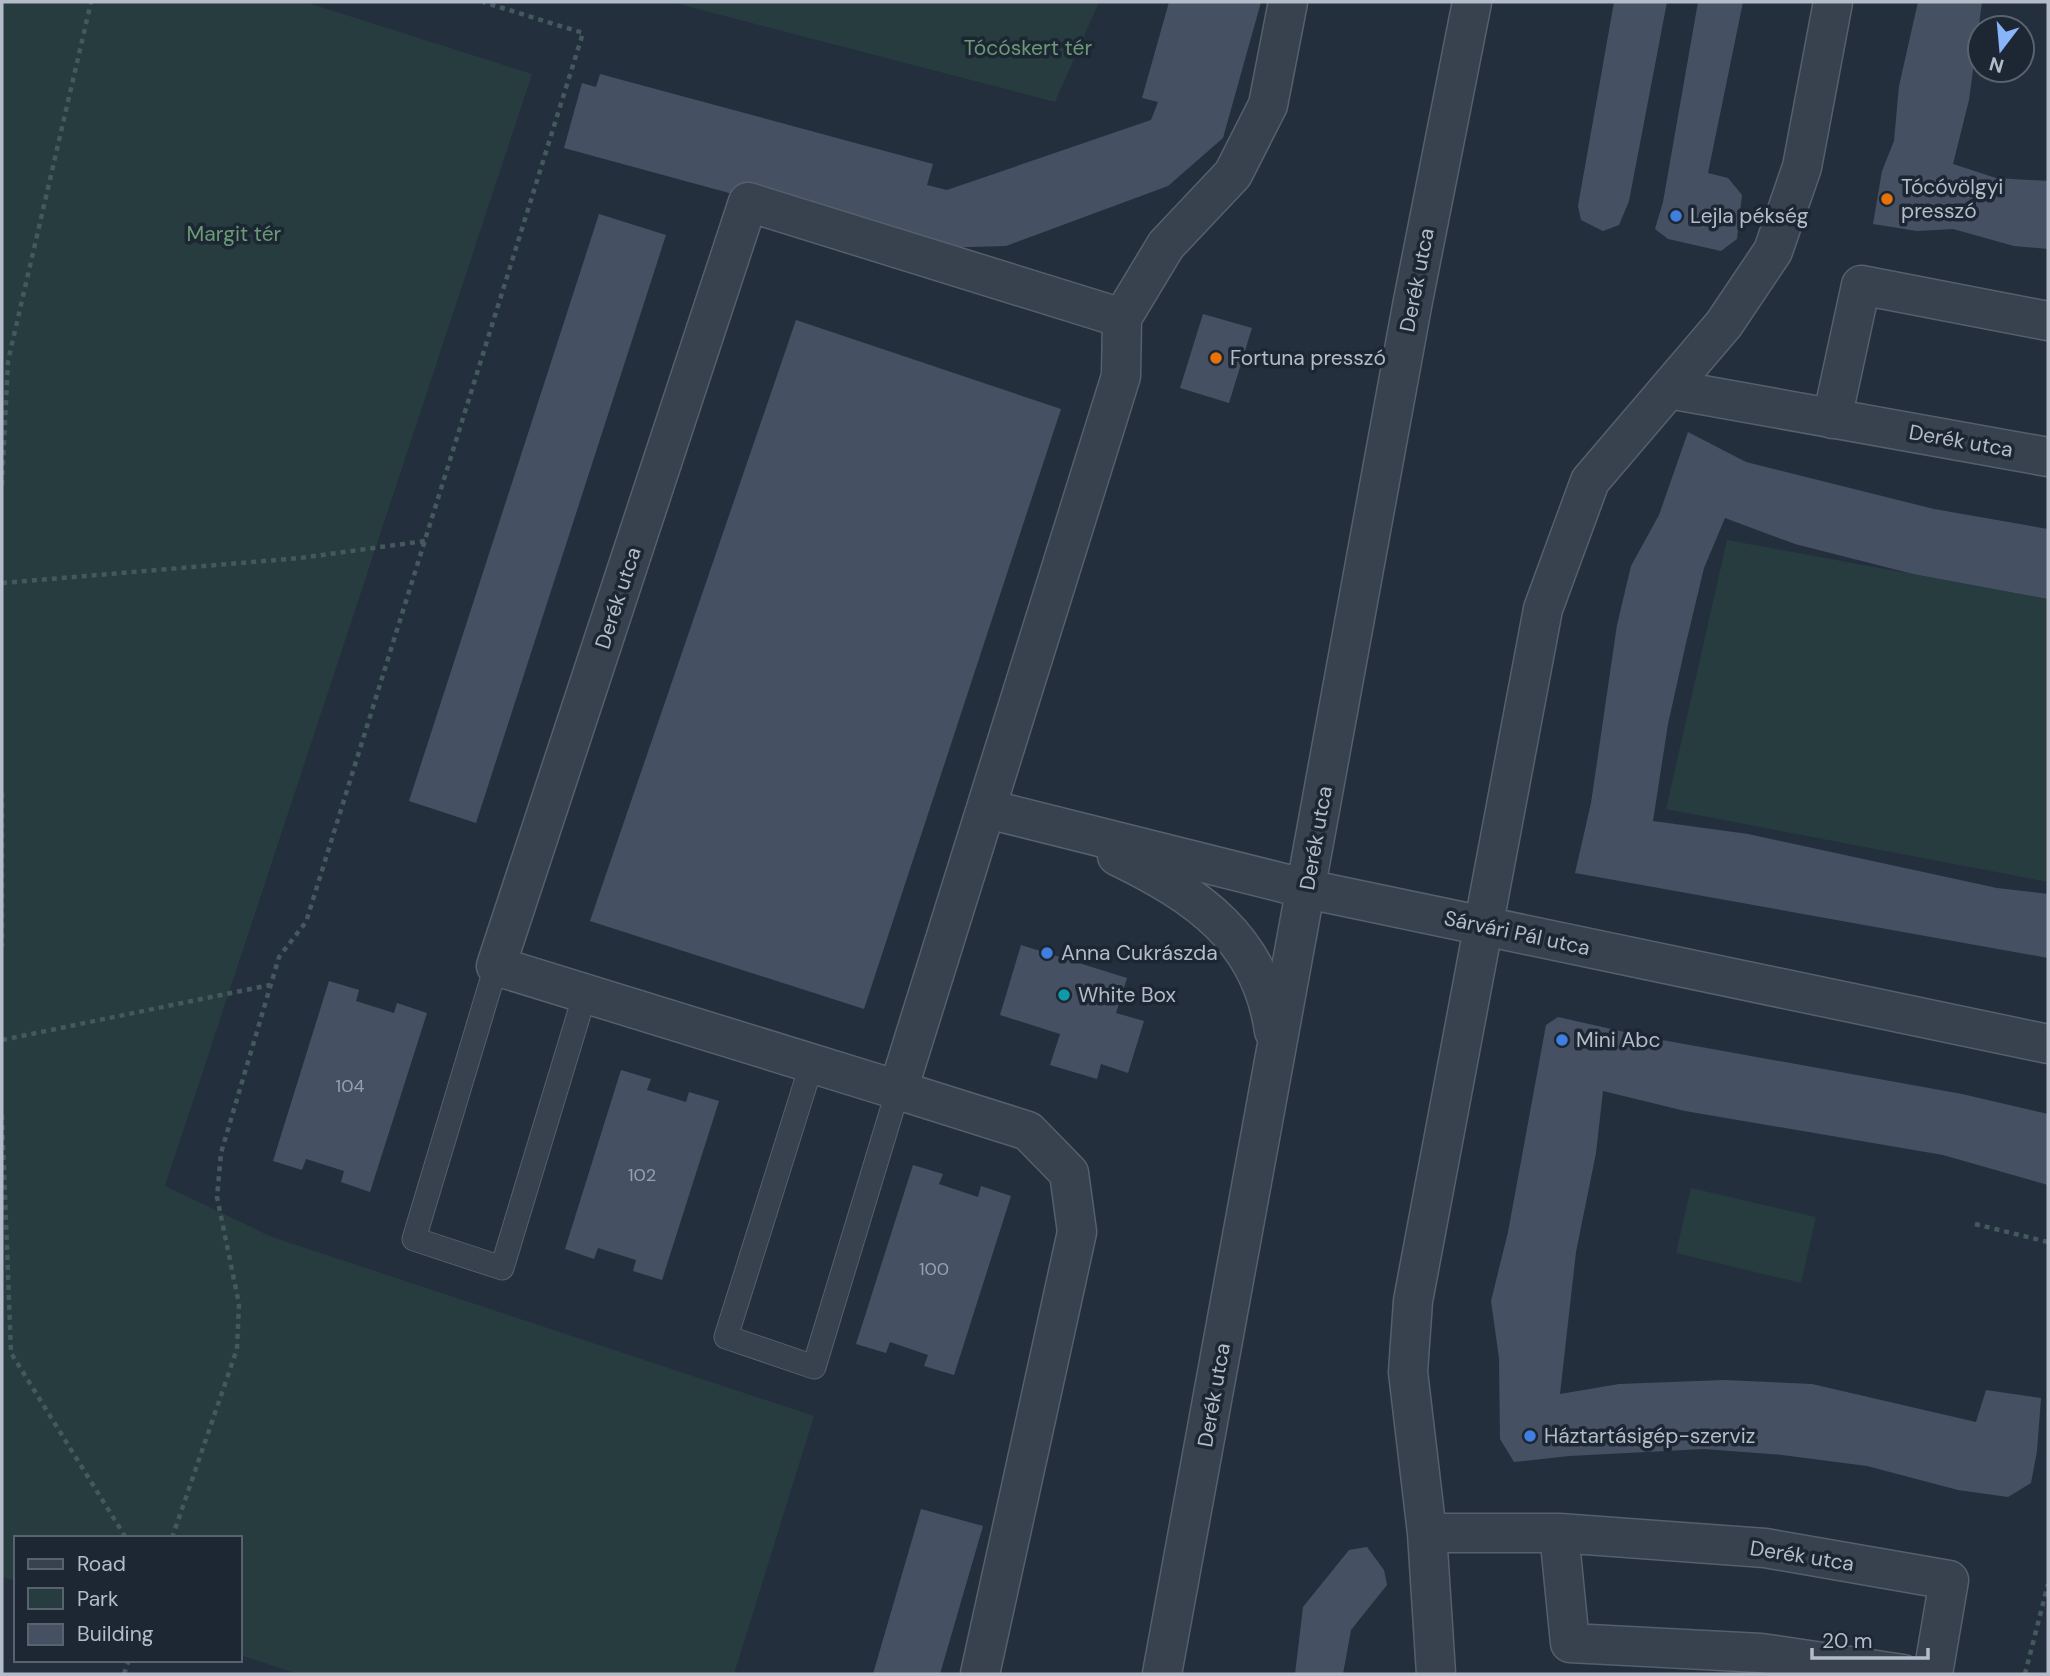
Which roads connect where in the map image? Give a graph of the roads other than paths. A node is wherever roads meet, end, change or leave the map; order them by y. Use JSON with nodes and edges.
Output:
{"nodes":[{"id":1,"x":1287,"y":2,"type":"edge"},
{"id":2,"x":1472,"y":2,"type":"edge"},
{"id":3,"x":1833,"y":2,"type":"edge"},
{"id":4,"x":1122,"y":318,"type":"junction"},
{"id":5,"x":2048,"y":321,"type":"edge"},
{"id":6,"x":1669,"y":389,"type":"junction"},
{"id":7,"x":1832,"y":419,"type":"junction"},
{"id":8,"x":2048,"y":457,"type":"edge"},
{"id":9,"x":988,"y":809,"type":"junction"},
{"id":10,"x":1052,"y":825,"type":"junction"},
{"id":11,"x":1307,"y":889,"type":"junction"},
{"id":12,"x":1483,"y":926,"type":"junction"},
{"id":13,"x":496,"y":966,"type":"junction"},
{"id":14,"x":585,"y":994,"type":"junction"},
{"id":15,"x":2048,"y":1044,"type":"edge"},
{"id":16,"x":1277,"y":1051,"type":"junction"},
{"id":17,"x":811,"y":1066,"type":"junction"},
{"id":18,"x":898,"y":1090,"type":"junction"},
{"id":19,"x":1427,"y":1532,"type":"junction"},
{"id":20,"x":1559,"y":1533,"type":"junction"},
{"id":21,"x":980,"y":1674,"type":"edge"},
{"id":22,"x":1162,"y":1674,"type":"edge"},
{"id":23,"x":1436,"y":1674,"type":"edge"},
{"id":24,"x":1903,"y":1674,"type":"edge"},
{"id":25,"x":1933,"y":1674,"type":"edge"}],
"edges":[{"from":1,"to":4,"type":"street"},
{"from":2,"to":11,"type":"street","name":"Derék utca"},
{"from":3,"to":6,"type":"street"},
{"from":4,"to":9,"type":"street"},
{"from":4,"to":13,"type":"street","name":"Derék utca"},
{"from":5,"to":7,"type":"street"},
{"from":6,"to":7,"type":"street","name":"Derék utca"},
{"from":6,"to":12,"type":"street"},
{"from":7,"to":8,"type":"street","name":"Derék utca"},
{"from":9,"to":10,"type":"street","name":"Sárvári Pál utca"},
{"from":9,"to":18,"type":"street"},
{"from":10,"to":11,"type":"street","name":"Sárvári Pál utca"},
{"from":10,"to":16,"type":"street"},
{"from":11,"to":12,"type":"street","name":"Sárvári Pál utca"},
{"from":11,"to":16,"type":"street","name":"Derék utca"},
{"from":12,"to":15,"type":"street","name":"Sárvári Pál utca"},
{"from":12,"to":19,"type":"street"},
{"from":13,"to":14,"type":"street"},
{"from":13,"to":14,"type":"lane"},
{"from":14,"to":17,"type":"street"},
{"from":16,"to":22,"type":"street","name":"Derék utca"},
{"from":17,"to":18,"type":"street"},
{"from":17,"to":18,"type":"lane"},
{"from":18,"to":21,"type":"street"},
{"from":19,"to":20,"type":"street","name":"Derék utca"},
{"from":19,"to":23,"type":"street"},
{"from":20,"to":24,"type":"street"},
{"from":20,"to":25,"type":"street","name":"Derék utca"}]}
